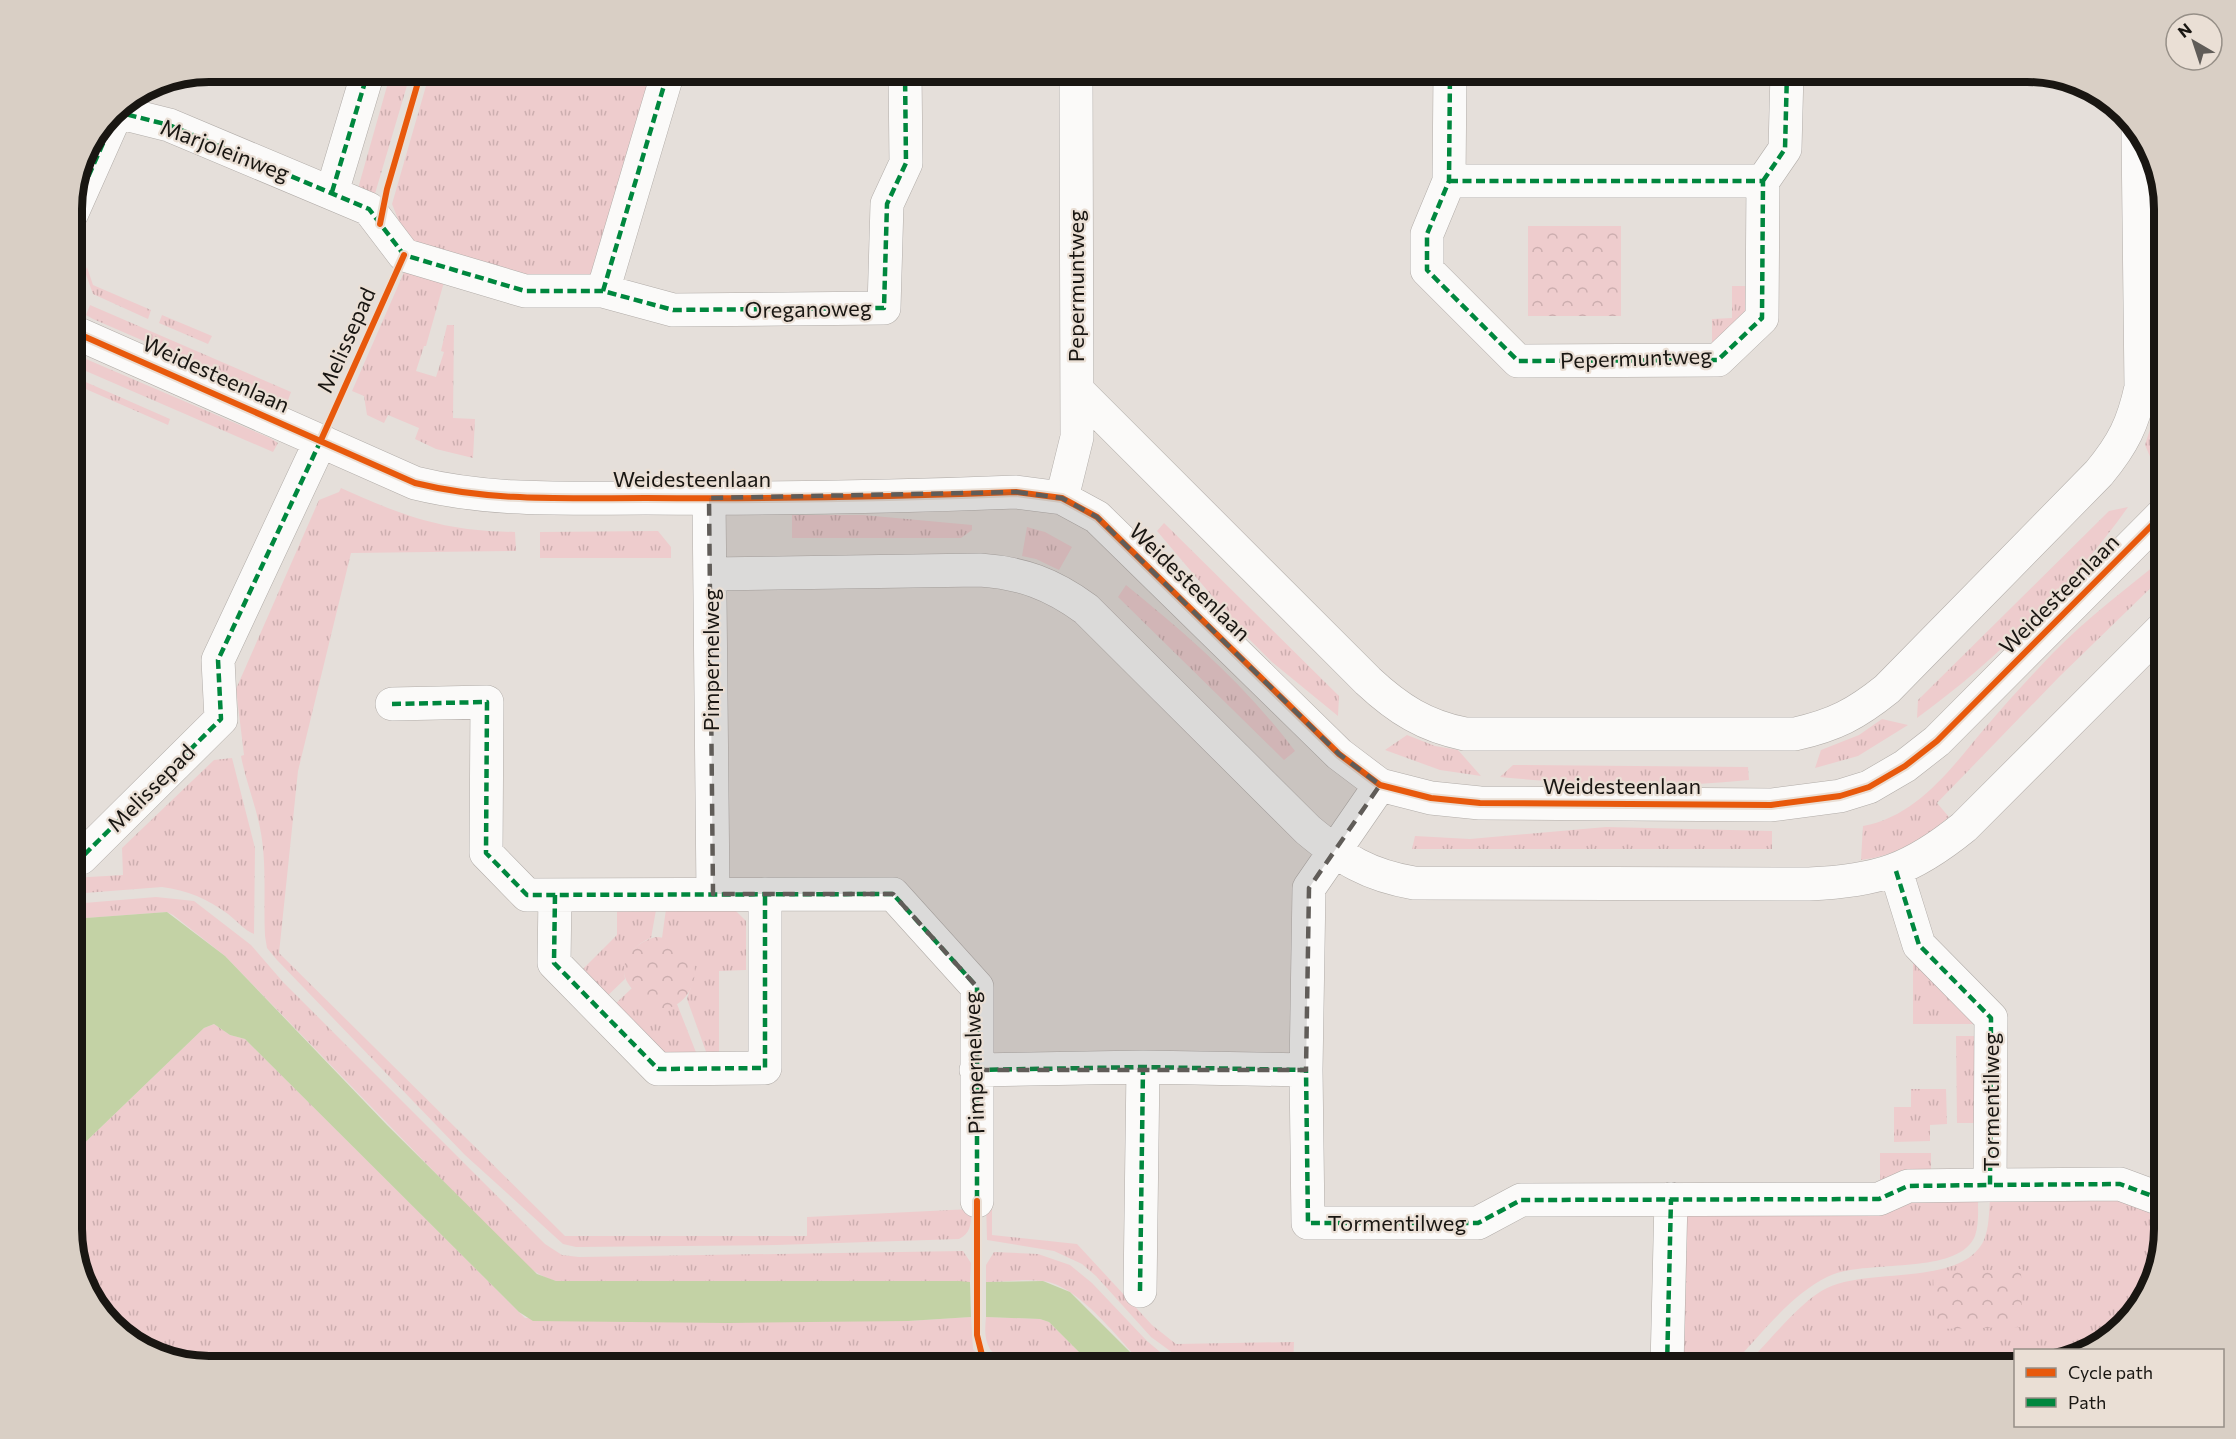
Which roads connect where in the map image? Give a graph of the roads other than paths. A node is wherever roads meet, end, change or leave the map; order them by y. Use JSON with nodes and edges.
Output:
{"nodes":[{"id":1,"x":365,"y":82,"type":"edge"},
{"id":2,"x":665,"y":82,"type":"edge"},
{"id":3,"x":905,"y":82,"type":"edge"},
{"id":4,"x":1076,"y":82,"type":"edge"},
{"id":5,"x":1450,"y":82,"type":"edge"},
{"id":6,"x":1787,"y":82,"type":"edge"},
{"id":7,"x":126,"y":114,"type":"edge"},
{"id":8,"x":105,"y":138,"type":"edge"},
{"id":9,"x":2138,"y":150,"type":"edge"},
{"id":10,"x":86,"y":180,"type":"edge"},
{"id":11,"x":1449,"y":181,"type":"junction"},
{"id":12,"x":1763,"y":181,"type":"junction"},
{"id":13,"x":332,"y":192,"type":"junction"},
{"id":14,"x":404,"y":255,"type":"joint"},
{"id":15,"x":603,"y":291,"type":"junction"},
{"id":16,"x":83,"y":336,"type":"edge"},
{"id":17,"x":1077,"y":390,"type":"junction"},
{"id":18,"x":321,"y":440,"type":"junction"},
{"id":19,"x":710,"y":498,"type":"junction"},
{"id":20,"x":1062,"y":498,"type":"junction"},
{"id":21,"x":2154,"y":523,"type":"edge"},
{"id":22,"x":711,"y":574,"type":"junction"},
{"id":23,"x":2154,"y":637,"type":"edge"},
{"id":24,"x":392,"y":704,"type":"dead end"},
{"id":25,"x":1380,"y":785,"type":"junction"},
{"id":26,"x":83,"y":852,"type":"edge"},
{"id":27,"x":1334,"y":852,"type":"junction"},
{"id":28,"x":1896,"y":872,"type":"junction"},
{"id":29,"x":713,"y":894,"type":"junction"},
{"id":30,"x":765,"y":894,"type":"junction"},
{"id":31,"x":555,"y":895,"type":"junction"},
{"id":32,"x":1143,"y":1067,"type":"junction"},
{"id":33,"x":976,"y":1070,"type":"junction"},
{"id":34,"x":1306,"y":1070,"type":"junction"},
{"id":35,"x":1990,"y":1185,"type":"junction"},
{"id":36,"x":2154,"y":1197,"type":"edge"},
{"id":37,"x":1671,"y":1199,"type":"junction"},
{"id":38,"x":977,"y":1201,"type":"dead end"},
{"id":39,"x":1140,"y":1291,"type":"dead end"},
{"id":40,"x":1667,"y":1357,"type":"edge"}],
"edges":[{"from":1,"to":13,"type":"street"},
{"from":2,"to":15,"type":"street"},
{"from":3,"to":15,"type":"street","name":"Oreganoweg"},
{"from":4,"to":17,"type":"street","name":"Pepermuntweg"},
{"from":5,"to":11,"type":"street","name":"Pepermuntweg"},
{"from":6,"to":12,"type":"street"},
{"from":7,"to":13,"type":"street","name":"Marjoleinweg"},
{"from":8,"to":10,"type":"street","name":"Marjoleinweg"},
{"from":9,"to":17,"type":"street"},
{"from":11,"to":12,"type":"street"},
{"from":11,"to":12,"type":"street","name":"Pepermuntweg"},
{"from":13,"to":14,"type":"street","name":"Marjoleinweg"},
{"from":14,"to":15,"type":"street","name":"Oreganoweg"},
{"from":16,"to":18,"type":"street","name":"Weidesteenlaan"},
{"from":17,"to":20,"type":"street","name":"Pepermuntweg"},
{"from":18,"to":19,"type":"street","name":"Weidesteenlaan"},
{"from":18,"to":26,"type":"street","name":"Melissepad"},
{"from":19,"to":20,"type":"street","name":"Weidesteenlaan"},
{"from":19,"to":22,"type":"street","name":"Pimpernelweg"},
{"from":20,"to":25,"type":"street","name":"Weidesteenlaan"},
{"from":21,"to":25,"type":"street","name":"Weidesteenlaan"},
{"from":22,"to":27,"type":"street"},
{"from":22,"to":29,"type":"street","name":"Pimpernelweg"},
{"from":23,"to":28,"type":"street"},
{"from":24,"to":31,"type":"street","name":"Pimpernelweg"},
{"from":25,"to":27,"type":"street","name":"Tormentilweg"},
{"from":27,"to":28,"type":"street"},
{"from":27,"to":34,"type":"street","name":"Tormentilweg"},
{"from":28,"to":35,"type":"street","name":"Tormentilweg"},
{"from":29,"to":30,"type":"street","name":"Pimpernelweg"},
{"from":29,"to":31,"type":"street","name":"Pimpernelweg"},
{"from":30,"to":31,"type":"street"},
{"from":30,"to":33,"type":"street","name":"Pimpernelweg"},
{"from":32,"to":33,"type":"street"},
{"from":32,"to":34,"type":"street"},
{"from":32,"to":39,"type":"street"},
{"from":33,"to":38,"type":"street","name":"Pimpernelweg"},
{"from":34,"to":37,"type":"street","name":"Tormentilweg"},
{"from":35,"to":36,"type":"street","name":"Tormentilweg"},
{"from":35,"to":37,"type":"street","name":"Tormentilweg"},
{"from":37,"to":40,"type":"street"}]}
